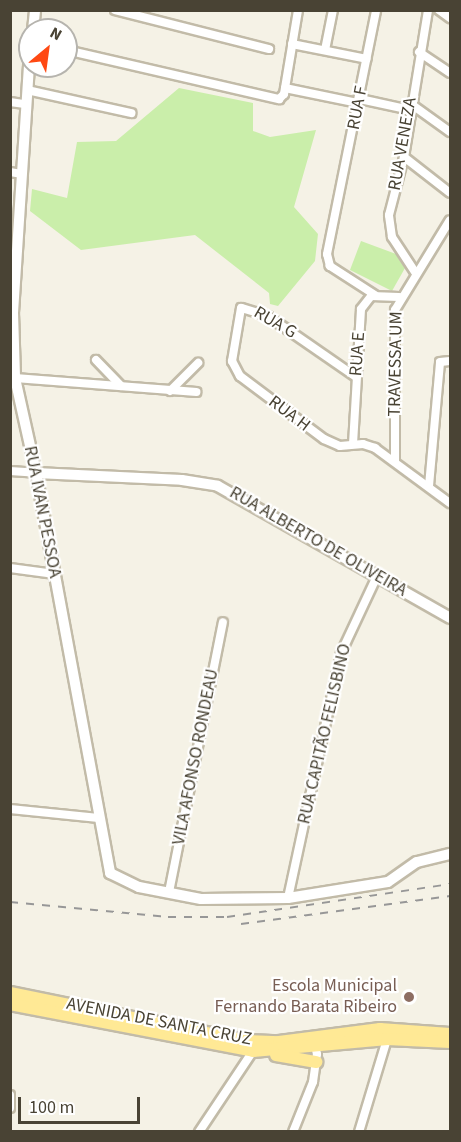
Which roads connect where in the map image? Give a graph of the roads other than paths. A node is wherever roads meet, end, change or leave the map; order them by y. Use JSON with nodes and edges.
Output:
{"nodes":[{"id":1,"x":115,"y":10,"type":"edge"},
{"id":2,"x":298,"y":10,"type":"edge"},
{"id":3,"x":333,"y":10,"type":"edge"},
{"id":4,"x":376,"y":10,"type":"edge"},
{"id":5,"x":428,"y":10,"type":"edge"},
{"id":6,"x":439,"y":10,"type":"edge"},
{"id":7,"x":450,"y":18,"type":"edge"},
{"id":8,"x":292,"y":44,"type":"junction"},
{"id":9,"x":269,"y":49,"type":"dead end"},
{"id":10,"x":326,"y":50,"type":"junction"},
{"id":11,"x":419,"y":52,"type":"junction"},
{"id":12,"x":78,"y":53,"type":"edge"},
{"id":13,"x":367,"y":59,"type":"junction"},
{"id":14,"x":450,"y":73,"type":"edge"},
{"id":15,"x":28,"y":78,"type":"edge"},
{"id":16,"x":285,"y":88,"type":"junction"},
{"id":17,"x":27,"y":90,"type":"junction"},
{"id":18,"x":359,"y":101,"type":"junction"},
{"id":19,"x":10,"y":102,"type":"edge"},
{"id":20,"x":25,"y":104,"type":"junction"},
{"id":21,"x":410,"y":107,"type":"junction"},
{"id":22,"x":131,"y":113,"type":"dead end"},
{"id":23,"x":450,"y":132,"type":"edge"},
{"id":24,"x":404,"y":157,"type":"junction"},
{"id":25,"x":16,"y":173,"type":"edge"},
{"id":26,"x":450,"y":193,"type":"edge"},
{"id":27,"x":450,"y":220,"type":"edge"},
{"id":28,"x":415,"y":272,"type":"junction"},
{"id":29,"x":375,"y":295,"type":"junction"},
{"id":30,"x":399,"y":297,"type":"junction"},
{"id":31,"x":96,"y":360,"type":"dead end"},
{"id":32,"x":450,"y":361,"type":"edge"},
{"id":33,"x":198,"y":363,"type":"dead end"},
{"id":34,"x":232,"y":366,"type":"joint"},
{"id":35,"x":356,"y":377,"type":"junction"},
{"id":36,"x":15,"y":378,"type":"junction"},
{"id":37,"x":121,"y":386,"type":"junction"},
{"id":38,"x":14,"y":390,"type":"edge"},
{"id":39,"x":170,"y":392,"type":"junction"},
{"id":40,"x":196,"y":392,"type":"dead end"},
{"id":41,"x":353,"y":444,"type":"junction"},
{"id":42,"x":395,"y":461,"type":"junction"},
{"id":43,"x":10,"y":471,"type":"edge"},
{"id":44,"x":36,"y":473,"type":"junction"},
{"id":45,"x":429,"y":486,"type":"junction"},
{"id":46,"x":450,"y":503,"type":"edge"},
{"id":47,"x":10,"y":568,"type":"edge"},
{"id":48,"x":55,"y":574,"type":"junction"},
{"id":49,"x":377,"y":576,"type":"junction"},
{"id":50,"x":450,"y":618,"type":"edge"},
{"id":51,"x":223,"y":622,"type":"dead end"},
{"id":52,"x":10,"y":809,"type":"edge"},
{"id":53,"x":99,"y":818,"type":"junction"},
{"id":54,"x":450,"y":854,"type":"edge"},
{"id":55,"x":169,"y":892,"type":"junction"},
{"id":56,"x":288,"y":898,"type":"junction"},
{"id":57,"x":10,"y":993,"type":"edge"},
{"id":58,"x":10,"y":1004,"type":"edge"},
{"id":59,"x":450,"y":1034,"type":"edge"},
{"id":60,"x":387,"y":1039,"type":"junction"},
{"id":61,"x":450,"y":1042,"type":"edge"},
{"id":62,"x":314,"y":1043,"type":"junction"},
{"id":63,"x":258,"y":1052,"type":"junction"},
{"id":64,"x":316,"y":1062,"type":"junction"},
{"id":65,"x":10,"y":1095,"type":"edge"},
{"id":66,"x":10,"y":1108,"type":"edge"},
{"id":67,"x":199,"y":1131,"type":"edge"},
{"id":68,"x":293,"y":1131,"type":"edge"},
{"id":69,"x":359,"y":1131,"type":"edge"}],
"edges":[{"from":1,"to":9,"type":"street"},
{"from":2,"to":8,"type":"street"},
{"from":3,"to":10,"type":"street"},
{"from":4,"to":13,"type":"street","name":"RUA F"},
{"from":5,"to":11,"type":"street","name":"RUA VENEZA"},
{"from":6,"to":7,"type":"street"},
{"from":8,"to":10,"type":"street"},
{"from":8,"to":16,"type":"street"},
{"from":10,"to":13,"type":"street"},
{"from":11,"to":14,"type":"street"},
{"from":11,"to":21,"type":"street","name":"RUA VENEZA"},
{"from":12,"to":16,"type":"street"},
{"from":13,"to":18,"type":"street","name":"RUA F"},
{"from":15,"to":17,"type":"street","name":"RUA IVAN PESSOA"},
{"from":16,"to":18,"type":"street"},
{"from":17,"to":20,"type":"street","name":"RUA IVAN PESSOA"},
{"from":17,"to":22,"type":"street"},
{"from":18,"to":21,"type":"street"},
{"from":18,"to":29,"type":"street","name":"RUA F"},
{"from":19,"to":20,"type":"street"},
{"from":20,"to":25,"type":"street","name":"RUA IVAN PESSOA"},
{"from":21,"to":23,"type":"street"},
{"from":21,"to":24,"type":"street","name":"RUA VENEZA"},
{"from":24,"to":26,"type":"street"},
{"from":24,"to":28,"type":"street","name":"RUA VENEZA"},
{"from":25,"to":36,"type":"street","name":"RUA IVAN PESSOA"},
{"from":27,"to":28,"type":"street","name":"TRAVESSA UM"},
{"from":28,"to":30,"type":"street","name":"TRAVESSA UM"},
{"from":29,"to":30,"type":"street"},
{"from":29,"to":35,"type":"street","name":"RUA E"},
{"from":30,"to":42,"type":"street","name":"TRAVESSA UM"},
{"from":31,"to":37,"type":"street"},
{"from":32,"to":45,"type":"street"},
{"from":33,"to":39,"type":"street"},
{"from":34,"to":35,"type":"street","name":"RUA G"},
{"from":34,"to":41,"type":"street","name":"RUA H"},
{"from":35,"to":41,"type":"street","name":"RUA E"},
{"from":36,"to":37,"type":"street"},
{"from":36,"to":38,"type":"street","name":"RUA IVAN PESSOA"},
{"from":37,"to":39,"type":"street"},
{"from":38,"to":44,"type":"street","name":"RUA IVAN PESSOA"},
{"from":39,"to":40,"type":"street"},
{"from":41,"to":42,"type":"street","name":"RUA H"},
{"from":42,"to":45,"type":"street","name":"RUA H"},
{"from":43,"to":44,"type":"street"},
{"from":44,"to":48,"type":"street","name":"RUA IVAN PESSOA"},
{"from":44,"to":49,"type":"street","name":"RUA ALBERTO DE OLIVEIRA"},
{"from":45,"to":46,"type":"street","name":"RUA H"},
{"from":47,"to":48,"type":"street"},
{"from":48,"to":53,"type":"street","name":"RUA IVAN PESSOA"},
{"from":49,"to":50,"type":"street","name":"RUA ALBERTO DE OLIVEIRA"},
{"from":49,"to":56,"type":"street","name":"RUA CAPITÃO FELISBINO"},
{"from":51,"to":55,"type":"street","name":"VILA AFONSO RONDEAU"},
{"from":52,"to":53,"type":"street"},
{"from":53,"to":55,"type":"street","name":"RUA IVAN PESSOA"},
{"from":54,"to":56,"type":"street"},
{"from":55,"to":56,"type":"street"},
{"from":57,"to":62,"type":"main road","name":"AVENIDA DE SANTA CRUZ"},
{"from":58,"to":63,"type":"main road","name":"AVENIDA DE SANTA CRUZ"},
{"from":59,"to":62,"type":"main road","name":"AVENIDA DE SANTA CRUZ"},
{"from":60,"to":61,"type":"main road","name":"AVENIDA DE SANTA CRUZ"},
{"from":60,"to":62,"type":"main road","name":"AVENIDA DE SANTA CRUZ"},
{"from":60,"to":69,"type":"street"},
{"from":62,"to":63,"type":"main road","name":"AVENIDA DE SANTA CRUZ"},
{"from":62,"to":64,"type":"street"},
{"from":63,"to":64,"type":"main road"},
{"from":63,"to":67,"type":"street"},
{"from":64,"to":68,"type":"street"},
{"from":65,"to":66,"type":"street"}]}
